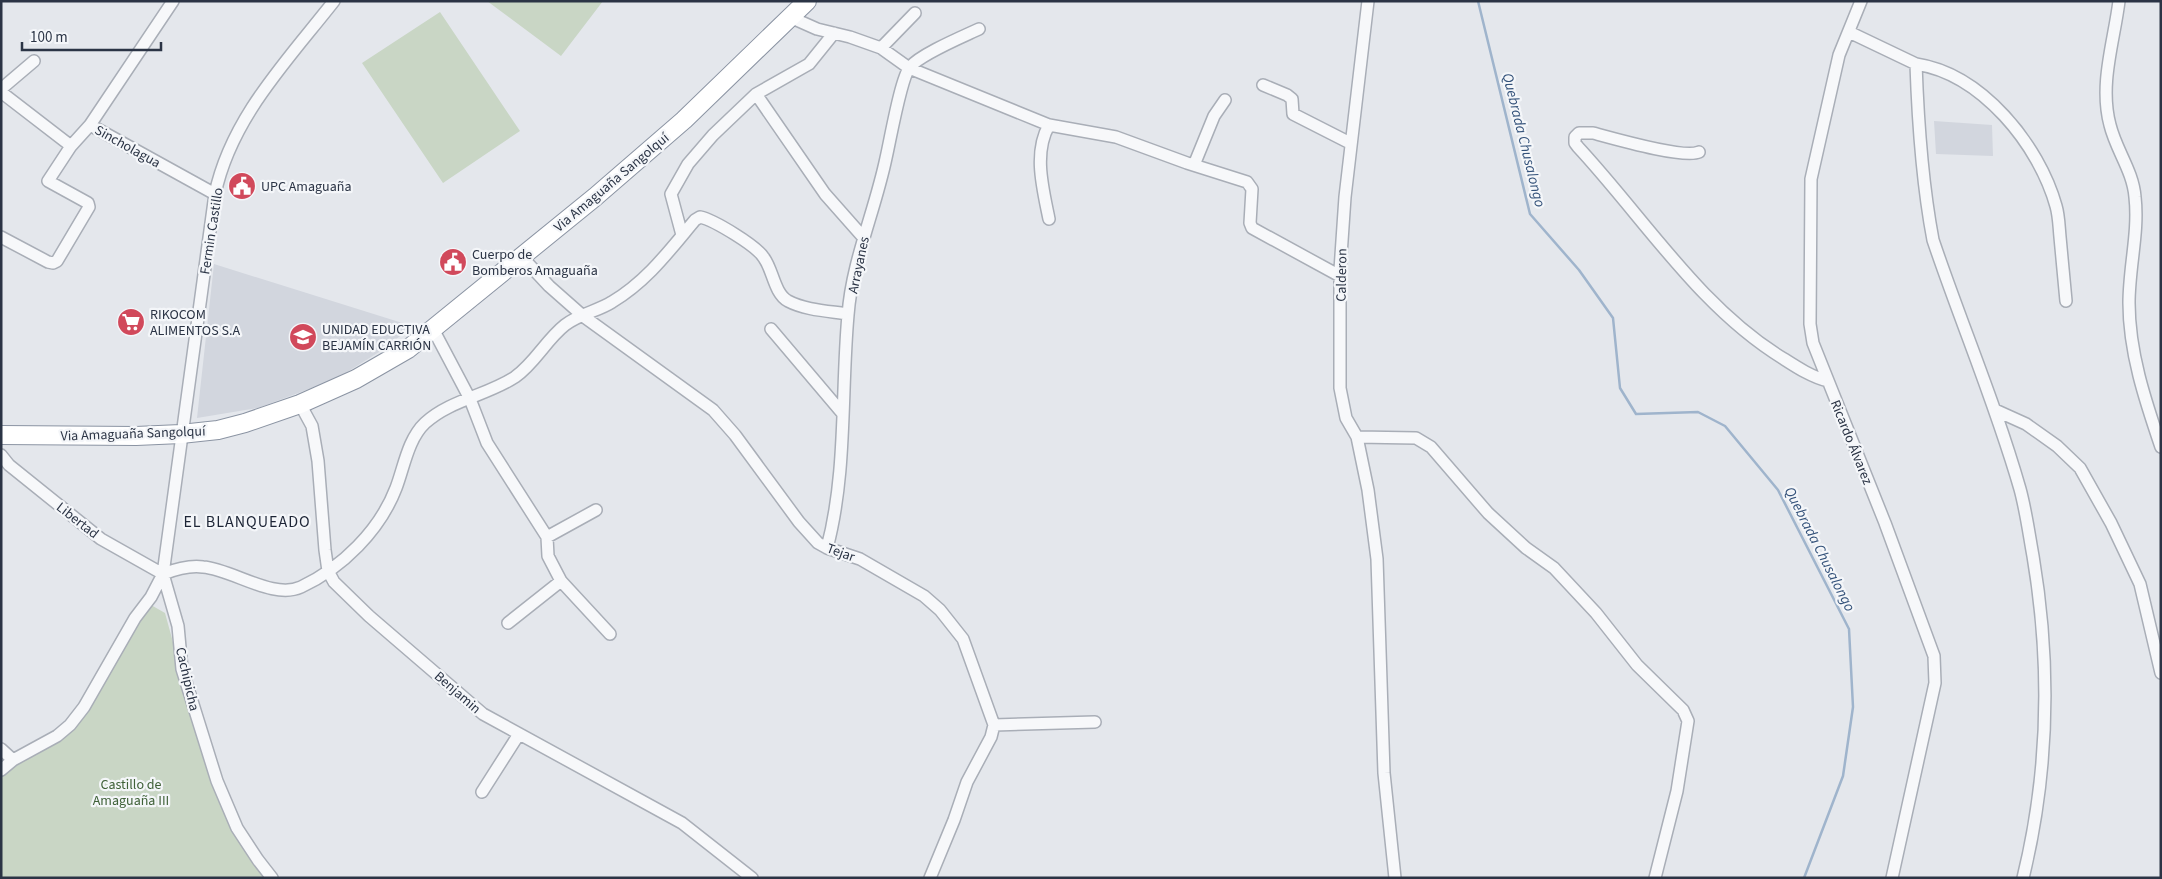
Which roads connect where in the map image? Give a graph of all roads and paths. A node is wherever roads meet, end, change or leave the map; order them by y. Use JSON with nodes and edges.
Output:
{"nodes":[{"id":1,"x":173,"y":1,"type":"edge"},
{"id":2,"x":334,"y":1,"type":"edge"},
{"id":3,"x":807,"y":1,"type":"edge"},
{"id":4,"x":1368,"y":1,"type":"edge"},
{"id":5,"x":1861,"y":1,"type":"edge"},
{"id":6,"x":2119,"y":1,"type":"edge"},
{"id":7,"x":915,"y":13,"type":"dead end"},
{"id":8,"x":790,"y":17,"type":"junction"},
{"id":9,"x":979,"y":29,"type":"dead end"},
{"id":10,"x":1849,"y":32,"type":"junction"},
{"id":11,"x":834,"y":33,"type":"junction"},
{"id":12,"x":881,"y":48,"type":"junction"},
{"id":13,"x":34,"y":61,"type":"dead end"},
{"id":14,"x":1916,"y":64,"type":"junction"},
{"id":15,"x":909,"y":68,"type":"junction"},
{"id":16,"x":1262,"y":85,"type":"dead end"},
{"id":17,"x":1,"y":90,"type":"edge"},
{"id":18,"x":756,"y":94,"type":"junction"},
{"id":19,"x":1225,"y":100,"type":"dead end"},
{"id":20,"x":90,"y":125,"type":"junction"},
{"id":21,"x":1050,"y":125,"type":"junction"},
{"id":22,"x":1350,"y":143,"type":"junction"},
{"id":23,"x":72,"y":146,"type":"junction"},
{"id":24,"x":1699,"y":152,"type":"dead end"},
{"id":25,"x":1194,"y":165,"type":"junction"},
{"id":26,"x":215,"y":194,"type":"junction"},
{"id":27,"x":1049,"y":220,"type":"dead end"},
{"id":28,"x":682,"y":235,"type":"junction"},
{"id":29,"x":1,"y":237,"type":"edge"},
{"id":30,"x":863,"y":237,"type":"junction"},
{"id":31,"x":522,"y":257,"type":"junction"},
{"id":32,"x":1340,"y":276,"type":"junction"},
{"id":33,"x":2066,"y":301,"type":"dead end"},
{"id":34,"x":848,"y":314,"type":"junction"},
{"id":35,"x":582,"y":316,"type":"junction"},
{"id":36,"x":433,"y":329,"type":"junction"},
{"id":37,"x":771,"y":329,"type":"dead end"},
{"id":38,"x":1828,"y":381,"type":"junction"},
{"id":39,"x":470,"y":399,"type":"junction"},
{"id":40,"x":300,"y":404,"type":"junction"},
{"id":41,"x":1995,"y":410,"type":"junction"},
{"id":42,"x":843,"y":414,"type":"junction"},
{"id":43,"x":181,"y":434,"type":"junction"},
{"id":44,"x":1,"y":435,"type":"edge"},
{"id":45,"x":1356,"y":437,"type":"junction"},
{"id":46,"x":2161,"y":447,"type":"edge"},
{"id":47,"x":1,"y":455,"type":"edge"},
{"id":48,"x":596,"y":510,"type":"dead end"},
{"id":49,"x":547,"y":537,"type":"junction"},
{"id":50,"x":827,"y":548,"type":"junction"},
{"id":51,"x":328,"y":571,"type":"junction"},
{"id":52,"x":163,"y":574,"type":"junction"},
{"id":53,"x":561,"y":581,"type":"junction"},
{"id":54,"x":508,"y":623,"type":"dead end"},
{"id":55,"x":610,"y":634,"type":"dead end"},
{"id":56,"x":2161,"y":673,"type":"edge"},
{"id":57,"x":1095,"y":722,"type":"dead end"},
{"id":58,"x":994,"y":726,"type":"junction"},
{"id":59,"x":520,"y":734,"type":"junction"},
{"id":60,"x":1,"y":749,"type":"edge"},
{"id":61,"x":14,"y":760,"type":"junction"},
{"id":62,"x":1,"y":770,"type":"edge"},
{"id":63,"x":482,"y":792,"type":"dead end"},
{"id":64,"x":272,"y":878,"type":"edge"},
{"id":65,"x":752,"y":878,"type":"edge"},
{"id":66,"x":930,"y":878,"type":"edge"},
{"id":67,"x":1395,"y":878,"type":"edge"},
{"id":68,"x":1655,"y":878,"type":"edge"},
{"id":69,"x":1892,"y":878,"type":"edge"},
{"id":70,"x":2023,"y":878,"type":"edge"}],
"edges":[{"from":1,"to":20,"type":"street"},
{"from":2,"to":26,"type":"street","name":"Fermin Castillo"},
{"from":3,"to":8,"type":"highway","name":"Via Amaguaña Sangolquí"},
{"from":4,"to":22,"type":"street","name":"Calderon"},
{"from":5,"to":10,"type":"street","name":"Ricardo Álvarez"},
{"from":6,"to":46,"type":"street"},
{"from":7,"to":12,"type":"street"},
{"from":8,"to":11,"type":"street"},
{"from":8,"to":31,"type":"highway","name":"Via Amaguaña Sangolquí"},
{"from":9,"to":15,"type":"street"},
{"from":10,"to":14,"type":"street"},
{"from":10,"to":38,"type":"street","name":"Ricardo Álvarez"},
{"from":11,"to":12,"type":"street"},
{"from":11,"to":18,"type":"street"},
{"from":12,"to":15,"type":"street"},
{"from":13,"to":17,"type":"street"},
{"from":14,"to":33,"type":"street"},
{"from":14,"to":41,"type":"street"},
{"from":15,"to":21,"type":"street"},
{"from":15,"to":30,"type":"street","name":"Arrayanes"},
{"from":16,"to":22,"type":"street"},
{"from":17,"to":23,"type":"street"},
{"from":18,"to":28,"type":"street"},
{"from":18,"to":30,"type":"street"},
{"from":19,"to":25,"type":"street"},
{"from":20,"to":23,"type":"street","name":"Sincholagua"},
{"from":20,"to":26,"type":"street","name":"Sincholagua"},
{"from":21,"to":25,"type":"street"},
{"from":21,"to":27,"type":"street"},
{"from":22,"to":32,"type":"street","name":"Calderon"},
{"from":23,"to":29,"type":"street","name":"Sincholagua"},
{"from":24,"to":38,"type":"street"},
{"from":25,"to":32,"type":"street"},
{"from":26,"to":43,"type":"street","name":"Fermin Castillo"},
{"from":28,"to":34,"type":"street"},
{"from":28,"to":35,"type":"street"},
{"from":30,"to":34,"type":"street","name":"Arrayanes"},
{"from":31,"to":35,"type":"street","name":"Tejar"},
{"from":31,"to":36,"type":"highway","name":"Via Amaguaña Sangolquí"},
{"from":32,"to":45,"type":"street","name":"Calderon"},
{"from":34,"to":42,"type":"street","name":"Arrayanes"},
{"from":35,"to":39,"type":"street"},
{"from":35,"to":50,"type":"street","name":"Tejar"},
{"from":36,"to":39,"type":"street"},
{"from":36,"to":40,"type":"highway","name":"Via Amaguaña Sangolquí"},
{"from":37,"to":42,"type":"street"},
{"from":38,"to":69,"type":"street","name":"Ricardo Álvarez"},
{"from":39,"to":49,"type":"street"},
{"from":39,"to":51,"type":"street"},
{"from":40,"to":43,"type":"highway","name":"Via Amaguaña Sangolquí"},
{"from":40,"to":51,"type":"street"},
{"from":41,"to":56,"type":"street"},
{"from":41,"to":70,"type":"street"},
{"from":42,"to":50,"type":"street","name":"Arrayanes"},
{"from":43,"to":44,"type":"highway","name":"Via Amaguaña Sangolquí"},
{"from":43,"to":52,"type":"street","name":"Cachipicha"},
{"from":45,"to":67,"type":"street","name":"Calderon"},
{"from":45,"to":68,"type":"street"},
{"from":47,"to":52,"type":"street","name":"Libertad"},
{"from":48,"to":49,"type":"street"},
{"from":49,"to":53,"type":"street"},
{"from":50,"to":58,"type":"street","name":"Tejar"},
{"from":51,"to":52,"type":"street"},
{"from":51,"to":59,"type":"street","name":"Benjamin"},
{"from":52,"to":61,"type":"street"},
{"from":52,"to":64,"type":"street","name":"Cachipicha"},
{"from":53,"to":54,"type":"street"},
{"from":53,"to":55,"type":"street"},
{"from":57,"to":58,"type":"street"},
{"from":58,"to":66,"type":"street"},
{"from":59,"to":63,"type":"street"},
{"from":59,"to":65,"type":"street","name":"Benjamin"},
{"from":60,"to":61,"type":"street"},
{"from":61,"to":62,"type":"street"}]}
